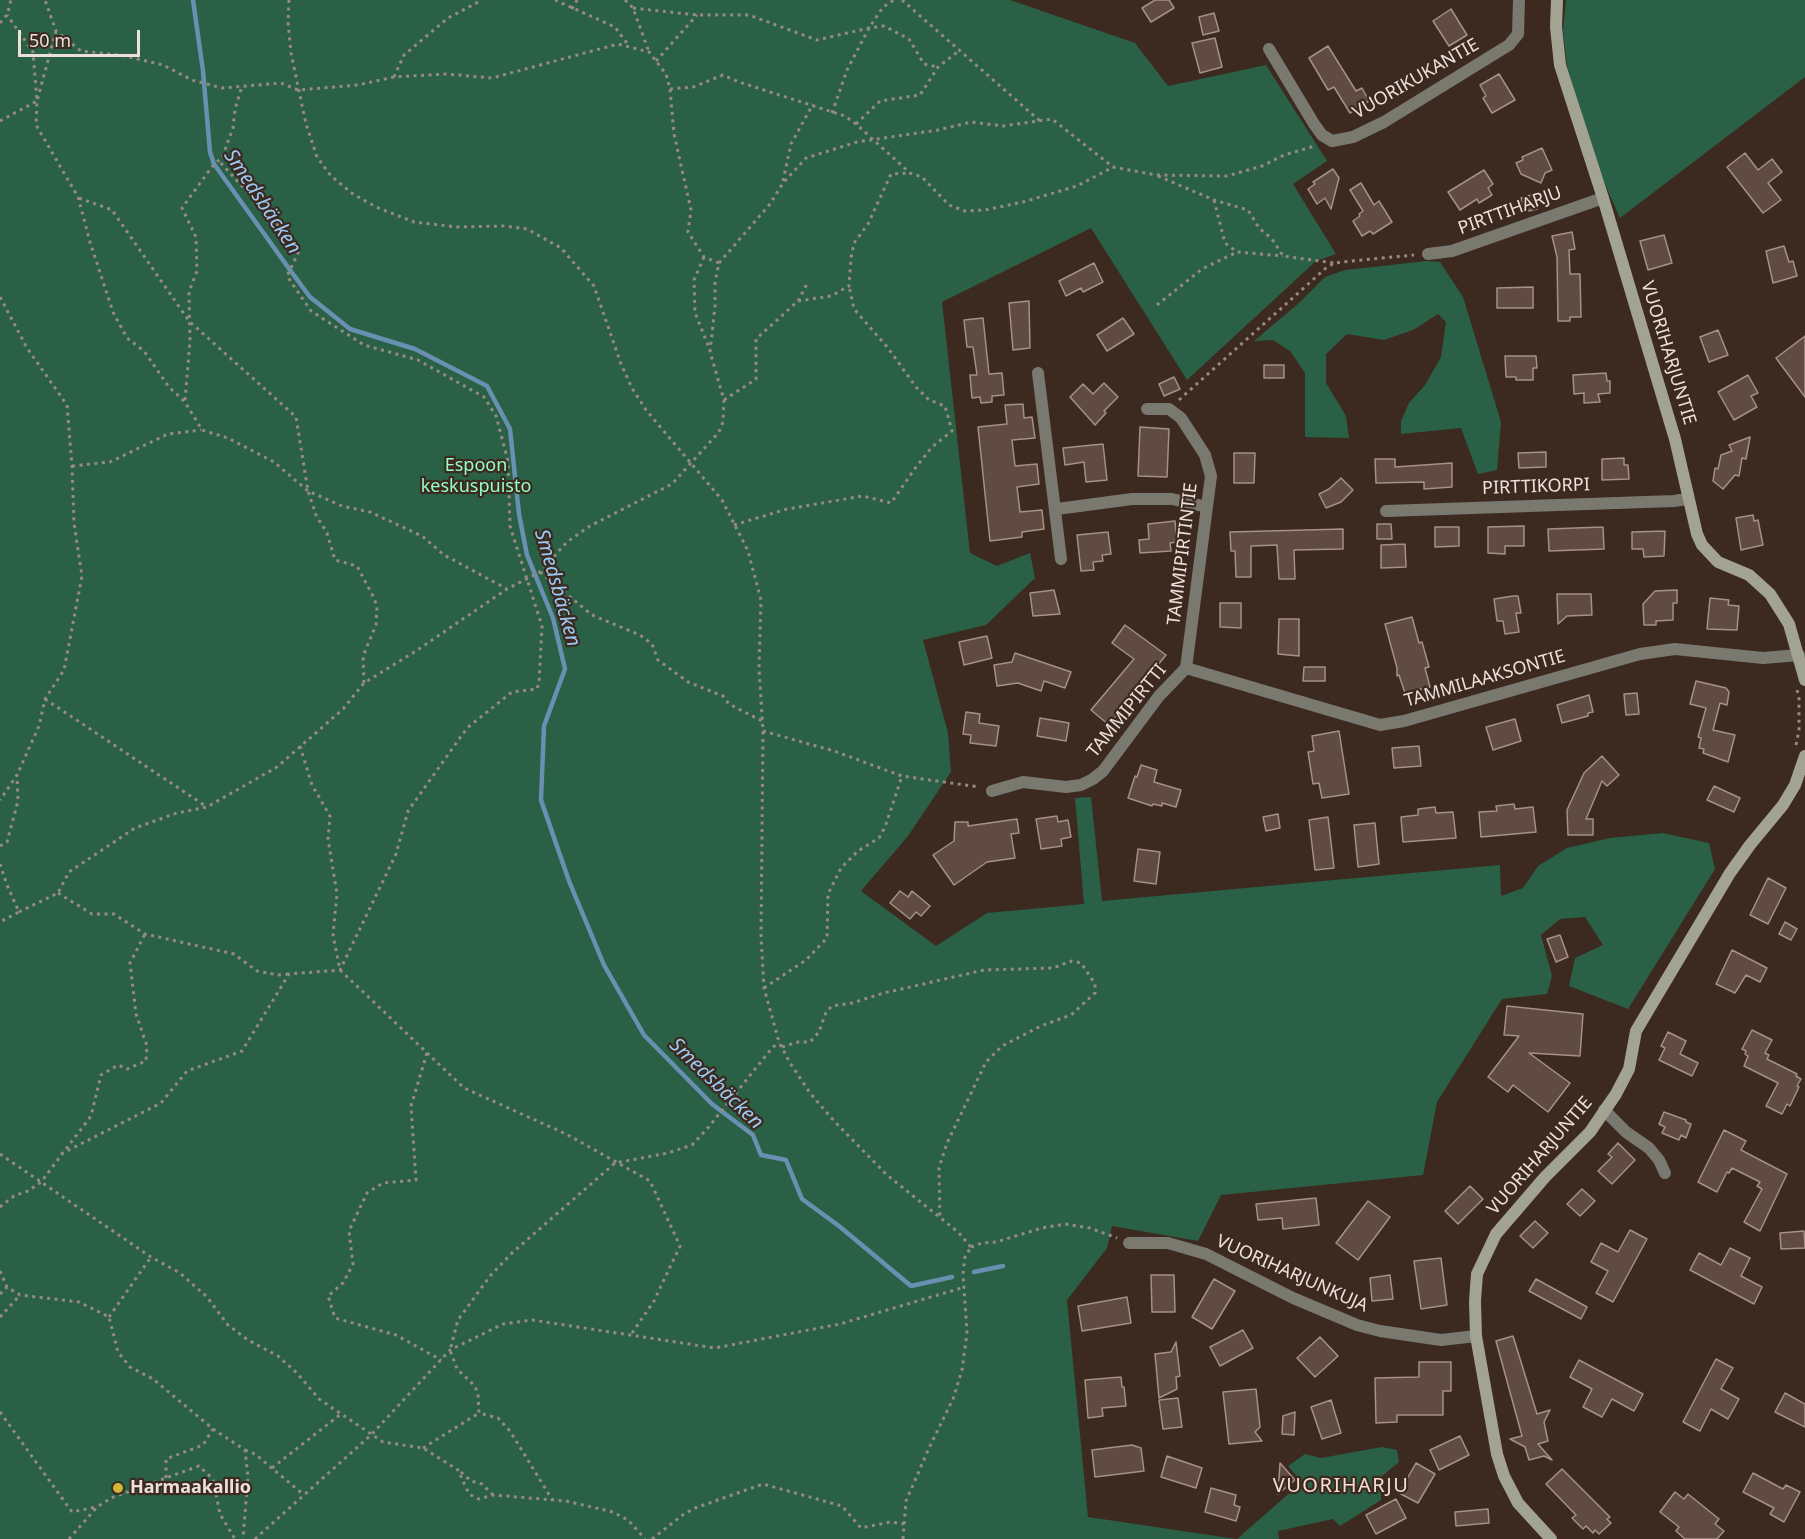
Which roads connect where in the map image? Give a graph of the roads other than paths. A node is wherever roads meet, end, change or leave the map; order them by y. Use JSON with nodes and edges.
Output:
{"nodes":[{"id":1,"x":1519,"y":0,"type":"edge"},
{"id":2,"x":1557,"y":0,"type":"edge"},
{"id":3,"x":1269,"y":49,"type":"dead end"},
{"id":4,"x":1603,"y":198,"type":"junction"},
{"id":5,"x":1428,"y":254,"type":"road end"},
{"id":6,"x":1038,"y":373,"type":"dead end"},
{"id":7,"x":1147,"y":409,"type":"dead end"},
{"id":8,"x":1687,"y":499,"type":"junction"},
{"id":9,"x":1207,"y":507,"type":"junction"},
{"id":10,"x":1056,"y":509,"type":"junction"},
{"id":11,"x":1386,"y":511,"type":"dead end"},
{"id":12,"x":1062,"y":559,"type":"dead end"},
{"id":13,"x":1799,"y":655,"type":"junction"},
{"id":14,"x":1186,"y":668,"type":"junction"},
{"id":15,"x":1800,"y":681,"type":"edge"},
{"id":16,"x":1800,"y":751,"type":"edge"},
{"id":17,"x":992,"y":791,"type":"road end"},
{"id":18,"x":1605,"y":1110,"type":"junction"},
{"id":19,"x":1665,"y":1173,"type":"dead end"},
{"id":20,"x":1129,"y":1243,"type":"road end"},
{"id":21,"x":1476,"y":1336,"type":"junction"},
{"id":22,"x":1551,"y":1539,"type":"edge"}],
"edges":[{"from":1,"to":3,"type":"street","name":"VUORIKUKANTIE"},
{"from":2,"to":4,"type":"street","name":"VUORIHARJUNTIE"},
{"from":4,"to":5,"type":"street","name":"PIRTTIHARJU"},
{"from":4,"to":8,"type":"street","name":"VUORIHARJUNTIE"},
{"from":6,"to":10,"type":"street"},
{"from":7,"to":9,"type":"street","name":"TAMMIPIRTINTIE"},
{"from":8,"to":11,"type":"street","name":"PIRTTIKORPI"},
{"from":8,"to":13,"type":"street","name":"VUORIHARJUNTIE"},
{"from":9,"to":10,"type":"street"},
{"from":9,"to":14,"type":"street","name":"TAMMIPIRTINTIE"},
{"from":10,"to":12,"type":"street"},
{"from":13,"to":14,"type":"street","name":"TAMMILAAKSONTIE"},
{"from":13,"to":15,"type":"street","name":"VUORIHARJUNTIE"},
{"from":14,"to":17,"type":"street","name":"TAMMIPIRTTI"},
{"from":16,"to":18,"type":"street","name":"VUORIHARJUNTIE"},
{"from":18,"to":19,"type":"street"},
{"from":18,"to":21,"type":"street","name":"VUORIHARJUNTIE"},
{"from":20,"to":21,"type":"street","name":"VUORIHARJUNKUJA"},
{"from":21,"to":22,"type":"street","name":"VUORIHARJUNTIE"}]}
